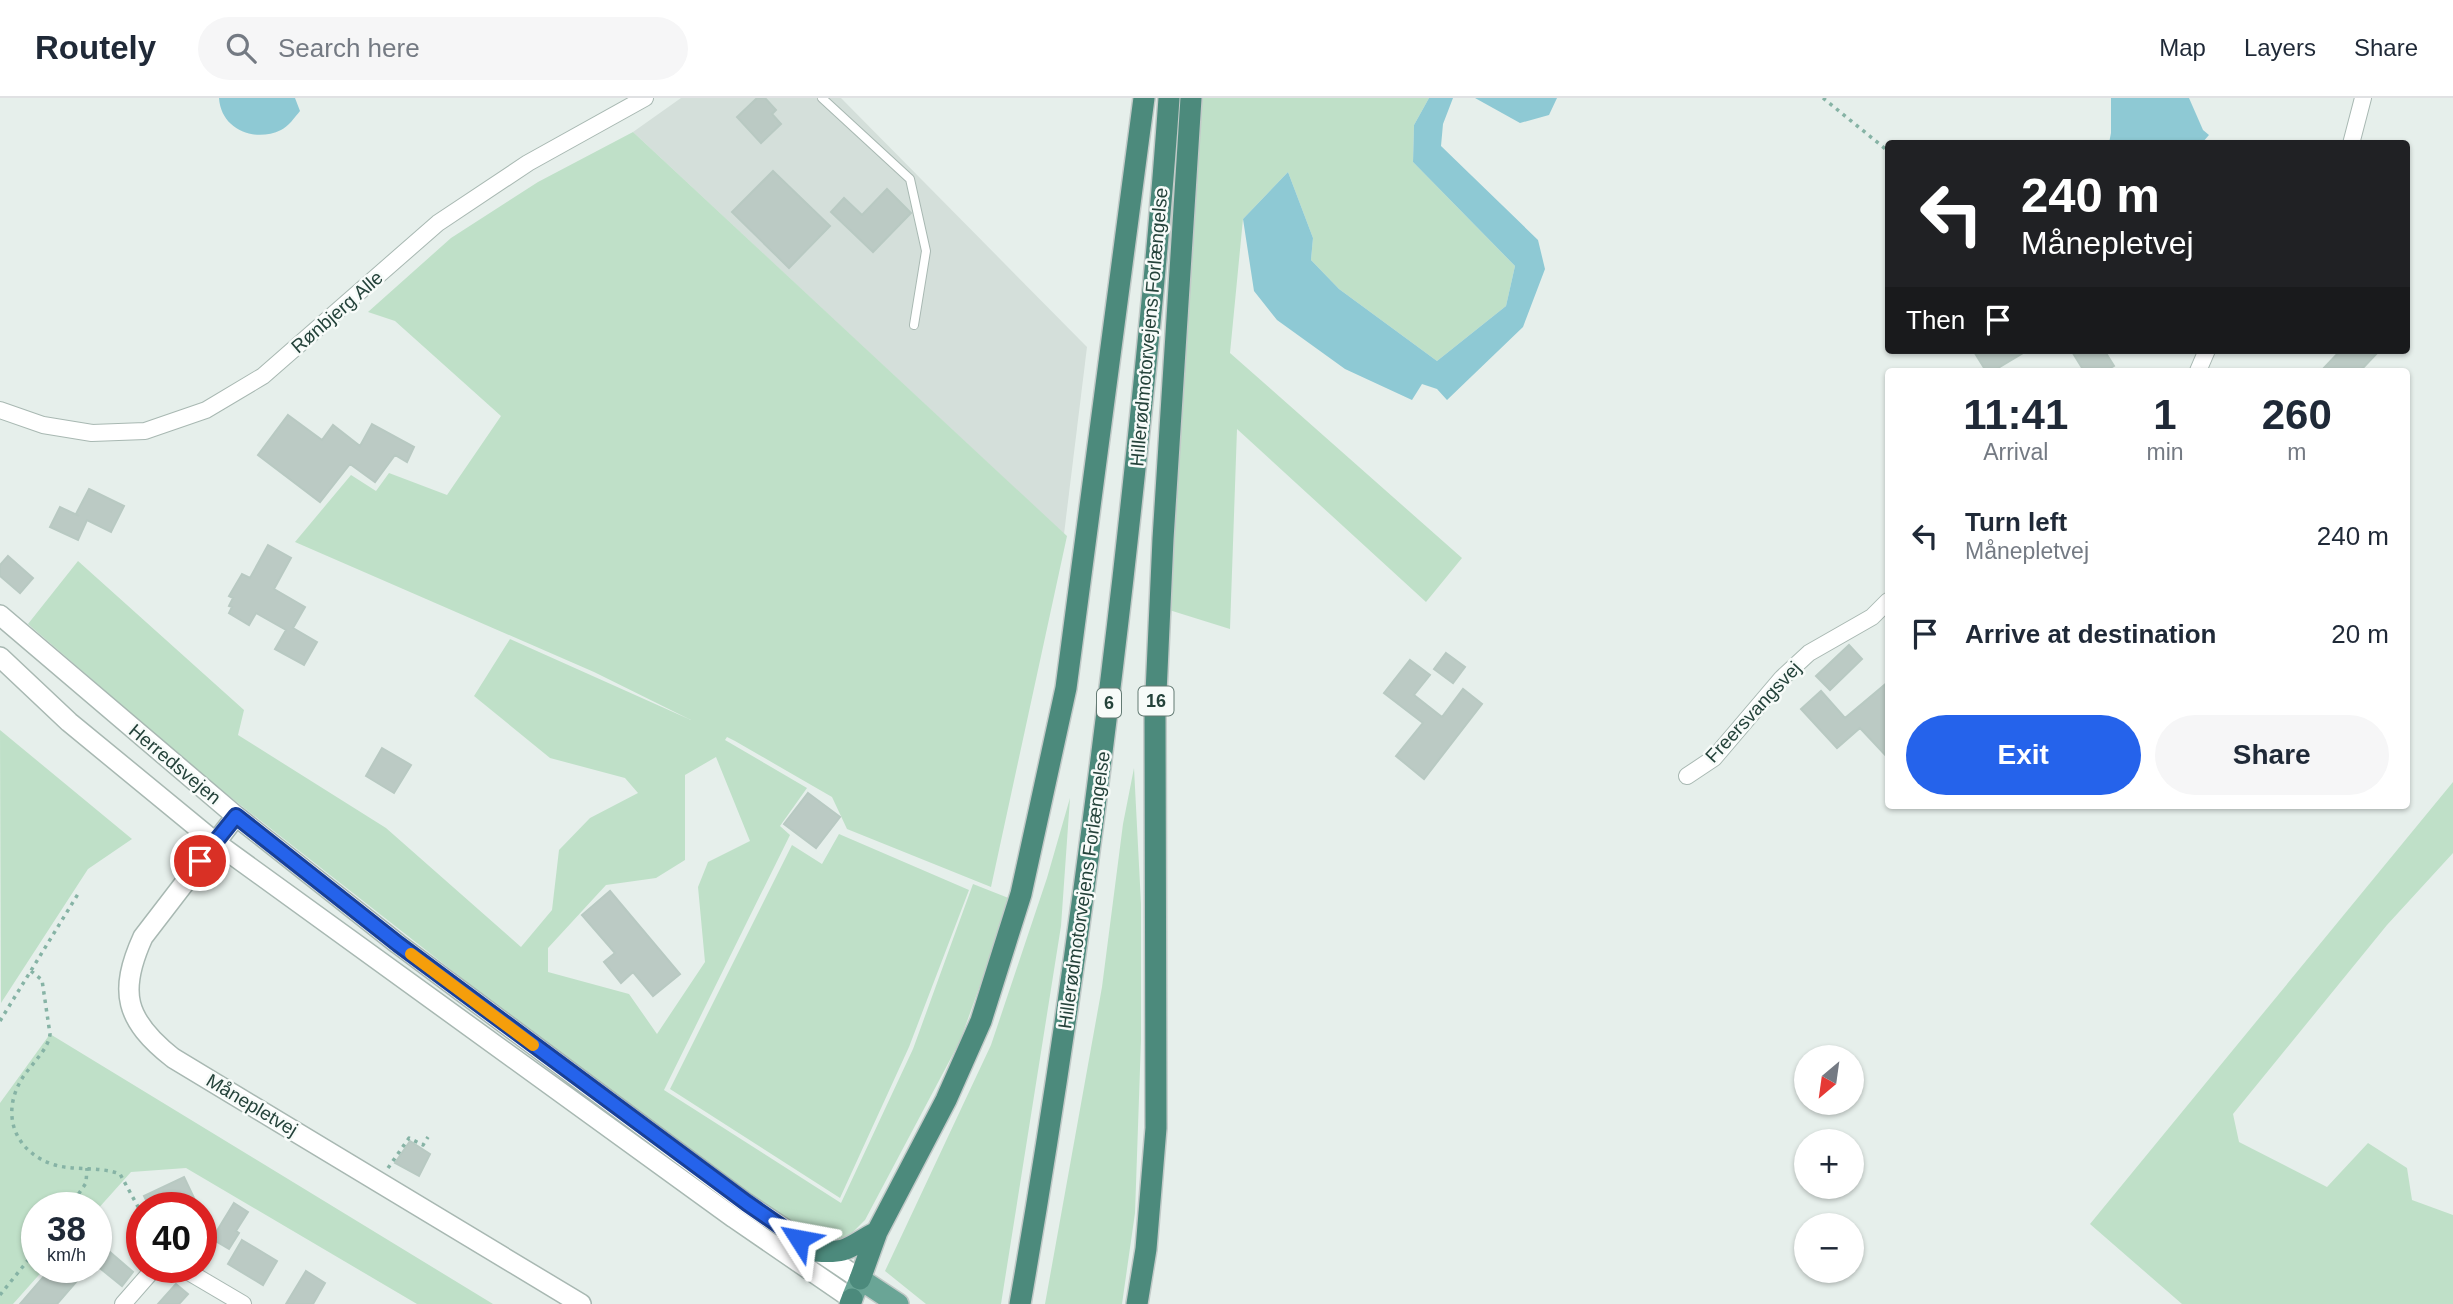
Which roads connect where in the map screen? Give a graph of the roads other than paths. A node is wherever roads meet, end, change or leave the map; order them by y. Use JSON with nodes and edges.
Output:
{"nodes":[{"id":1,"x":645,"y":98,"type":"edge"},
{"id":2,"x":822,"y":98,"type":"edge"},
{"id":3,"x":1143,"y":98,"type":"edge"},
{"id":4,"x":1169,"y":98,"type":"edge"},
{"id":5,"x":1191,"y":98,"type":"edge"},
{"id":6,"x":2363,"y":98,"type":"edge"},
{"id":7,"x":2352,"y":140,"type":"edge"},
{"id":8,"x":914,"y":325,"type":"dead end"},
{"id":9,"x":0,"y":410,"type":"edge"},
{"id":10,"x":1885,"y":604,"type":"edge"},
{"id":11,"x":0,"y":615,"type":"edge"},
{"id":12,"x":0,"y":657,"type":"edge"},
{"id":13,"x":1687,"y":776,"type":"dead end"},
{"id":14,"x":236,"y":816,"type":"junction"},
{"id":15,"x":215,"y":842,"type":"junction"},
{"id":16,"x":877,"y":1232,"type":"junction"},
{"id":17,"x":816,"y":1251,"type":"junction"},
{"id":18,"x":141,"y":1283,"type":"edge"},
{"id":19,"x":206,"y":1283,"type":"edge"},
{"id":20,"x":856,"y":1296,"type":"edge"},
{"id":21,"x":239,"y":1303,"type":"edge"},
{"id":22,"x":122,"y":1304,"type":"edge"},
{"id":23,"x":582,"y":1304,"type":"edge"},
{"id":24,"x":898,"y":1304,"type":"edge"},
{"id":25,"x":1020,"y":1304,"type":"edge"},
{"id":26,"x":1137,"y":1304,"type":"edge"}],
"edges":[{"from":1,"to":9,"type":"street","name":"Rønbjerg Alle"},
{"from":2,"to":8,"type":"lane"},
{"from":3,"to":16,"type":"highway"},
{"from":4,"to":25,"type":"highway","name":"Hillerødmotorvejens Forlængelse","number":"6"},
{"from":5,"to":26,"type":"highway","number":"16"},
{"from":6,"to":7,"type":"street"},
{"from":10,"to":13,"type":"street","name":"Freersvangsvej"},
{"from":11,"to":14,"type":"street","name":"Herredsvejen"},
{"from":12,"to":15,"type":"street","name":"Herredsvejen"},
{"from":14,"to":15,"type":"street","name":"Månepletvej"},
{"from":14,"to":17,"type":"street","name":"Herredsvejen"},
{"from":15,"to":20,"type":"street","name":"Herredsvejen"},
{"from":15,"to":23,"type":"street","name":"Månepletvej"},
{"from":16,"to":17,"type":"highway"},
{"from":16,"to":20,"type":"highway"},
{"from":17,"to":20,"type":"street","name":"Herredsvejen"},
{"from":18,"to":22,"type":"street"},
{"from":19,"to":21,"type":"street"},
{"from":20,"to":24,"type":"main road","name":"Herredsvejen"}]}
